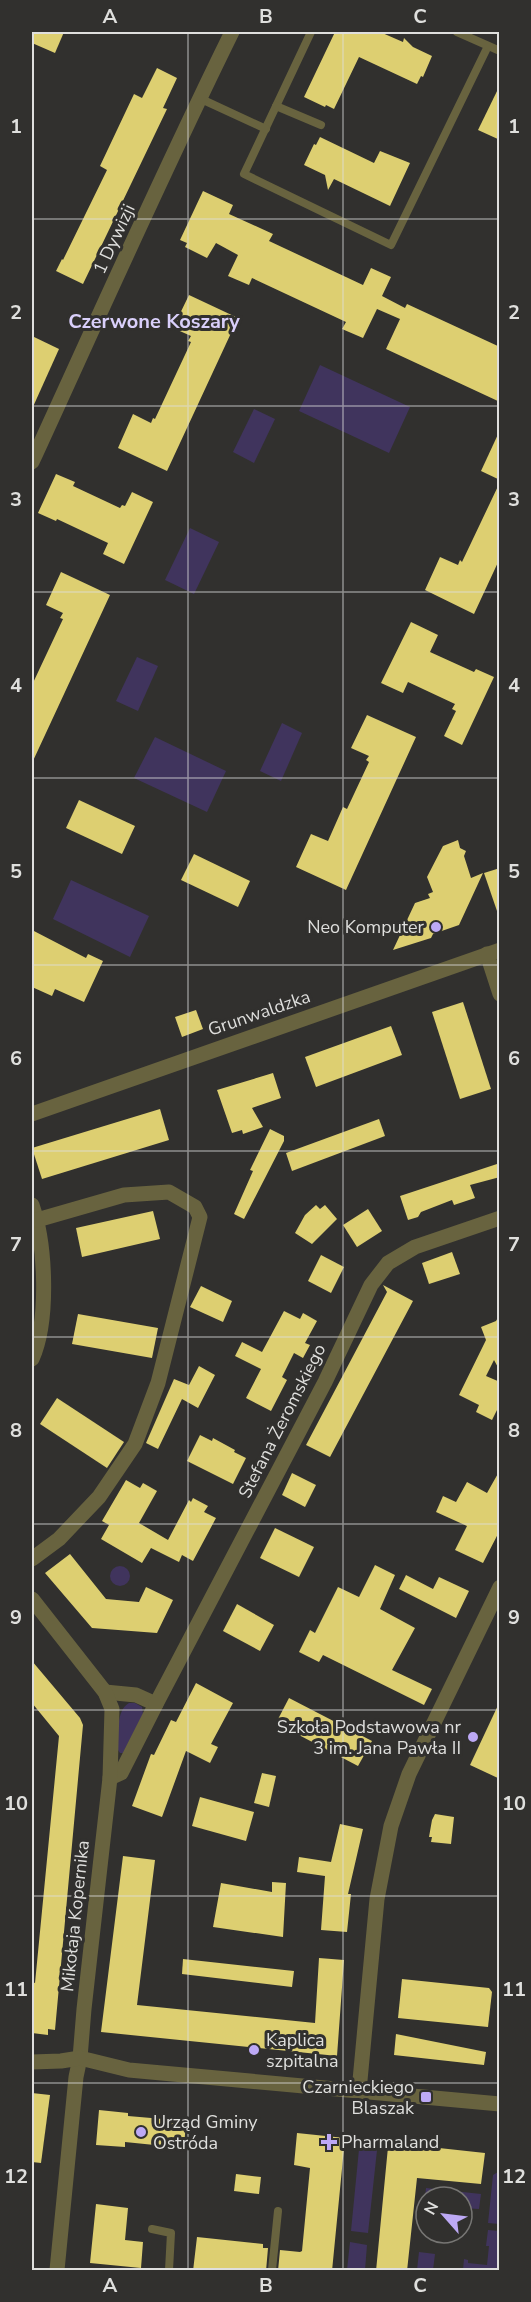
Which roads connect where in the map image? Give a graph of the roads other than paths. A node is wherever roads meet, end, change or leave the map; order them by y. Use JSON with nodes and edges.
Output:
{"nodes":[{"id":1,"x":232,"y":32,"type":"edge"},
{"id":2,"x":311,"y":32,"type":"edge"},
{"id":3,"x":457,"y":32,"type":"edge"},
{"id":4,"x":488,"y":45,"type":"junction"},
{"id":5,"x":500,"y":51,"type":"edge"},
{"id":6,"x":199,"y":98,"type":"junction"},
{"id":7,"x":276,"y":106,"type":"junction"},
{"id":8,"x":321,"y":125,"type":"dead end"},
{"id":9,"x":266,"y":129,"type":"junction"},
{"id":10,"x":32,"y":462,"type":"edge"},
{"id":11,"x":493,"y":952,"type":"edge"},
{"id":12,"x":500,"y":994,"type":"edge"},
{"id":13,"x":32,"y":1114,"type":"edge"},
{"id":14,"x":34,"y":1213,"type":"edge"},
{"id":15,"x":500,"y":1218,"type":"edge"},
{"id":16,"x":32,"y":1359,"type":"edge"},
{"id":17,"x":32,"y":1559,"type":"edge"},
{"id":18,"x":500,"y":1587,"type":"edge"},
{"id":19,"x":32,"y":1599,"type":"edge"},
{"id":20,"x":105,"y":1692,"type":"junction"},
{"id":21,"x":156,"y":1704,"type":"junction"},
{"id":22,"x":110,"y":1778,"type":"junction"},
{"id":23,"x":80,"y":2058,"type":"junction"},
{"id":24,"x":32,"y":2062,"type":"edge"},
{"id":25,"x":358,"y":2091,"type":"junction"},
{"id":26,"x":500,"y":2104,"type":"edge"},
{"id":27,"x":278,"y":2211,"type":"dead end"},
{"id":28,"x":152,"y":2229,"type":"dead end"},
{"id":29,"x":57,"y":2271,"type":"edge"},
{"id":30,"x":170,"y":2271,"type":"edge"},
{"id":31,"x":272,"y":2271,"type":"edge"}],
"edges":[{"from":1,"to":6,"type":"street","name":"1 Dywizji"},
{"from":2,"to":7,"type":"lane"},
{"from":3,"to":4,"type":"lane"},
{"from":4,"to":5,"type":"lane"},
{"from":4,"to":9,"type":"lane"},
{"from":6,"to":9,"type":"lane"},
{"from":6,"to":10,"type":"street","name":"1 Dywizji"},
{"from":7,"to":8,"type":"lane"},
{"from":7,"to":9,"type":"lane"},
{"from":11,"to":12,"type":"street"},
{"from":11,"to":13,"type":"street","name":"Grunwaldzka"},
{"from":14,"to":16,"type":"street"},
{"from":14,"to":17,"type":"street"},
{"from":15,"to":21,"type":"street","name":"Stefana Żeromskiego"},
{"from":18,"to":25,"type":"street"},
{"from":19,"to":20,"type":"street","name":"Mikołaja Kopernika"},
{"from":20,"to":21,"type":"street"},
{"from":20,"to":22,"type":"street","name":"Mikołaja Kopernika"},
{"from":21,"to":22,"type":"street"},
{"from":22,"to":23,"type":"street","name":"Mikołaja Kopernika"},
{"from":23,"to":24,"type":"street"},
{"from":23,"to":25,"type":"street"},
{"from":23,"to":29,"type":"street","name":"Mikołaja Kopernika"},
{"from":25,"to":26,"type":"street"},
{"from":27,"to":31,"type":"lane"},
{"from":28,"to":30,"type":"lane"}]}
